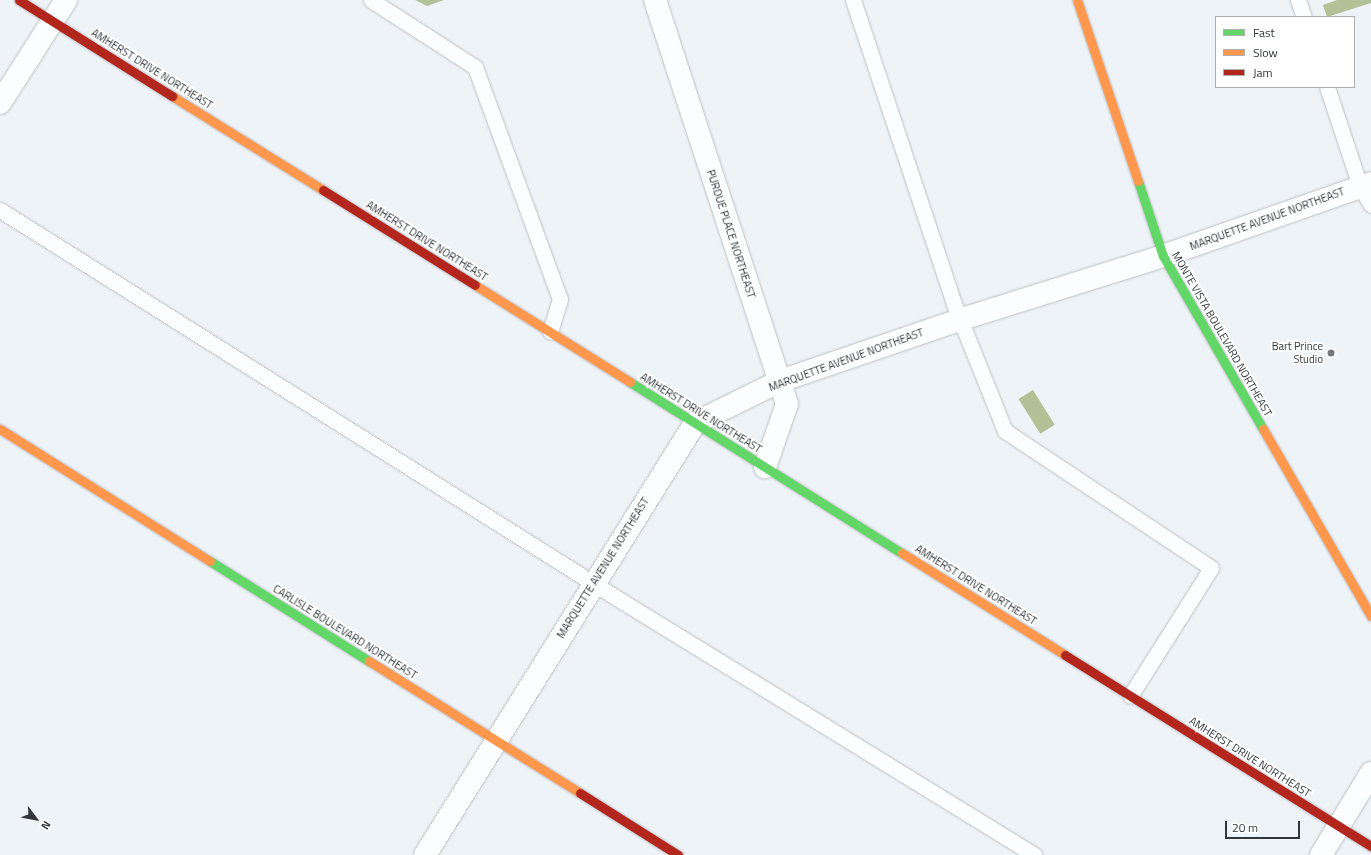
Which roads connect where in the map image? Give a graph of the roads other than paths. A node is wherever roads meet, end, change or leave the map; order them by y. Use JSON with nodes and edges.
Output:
{"nodes":[{"id":1,"x":19,"y":0,"type":"edge"},
{"id":2,"x":66,"y":0,"type":"edge"},
{"id":3,"x":371,"y":0,"type":"edge"},
{"id":4,"x":655,"y":0,"type":"edge"},
{"id":5,"x":853,"y":0,"type":"edge"},
{"id":6,"x":1077,"y":0,"type":"edge"},
{"id":7,"x":1298,"y":0,"type":"edge"},
{"id":8,"x":1304,"y":16,"type":"edge"},
{"id":9,"x":53,"y":21,"type":"junction"},
{"id":10,"x":1327,"y":88,"type":"edge"},
{"id":11,"x":0,"y":103,"type":"edge"},
{"id":12,"x":1366,"y":184,"type":"edge"},
{"id":13,"x":1371,"y":205,"type":"edge"},
{"id":14,"x":0,"y":210,"type":"edge"},
{"id":15,"x":1163,"y":256,"type":"junction"},
{"id":16,"x":959,"y":320,"type":"junction"},
{"id":17,"x":550,"y":332,"type":"junction"},
{"id":18,"x":780,"y":381,"type":"junction"},
{"id":19,"x":695,"y":423,"type":"junction"},
{"id":20,"x":0,"y":430,"type":"edge"},
{"id":21,"x":765,"y":467,"type":"junction"},
{"id":22,"x":593,"y":583,"type":"junction"},
{"id":23,"x":1371,"y":616,"type":"edge"},
{"id":24,"x":1130,"y":696,"type":"junction"},
{"id":25,"x":495,"y":741,"type":"junction"},
{"id":26,"x":1371,"y":773,"type":"edge"},
{"id":27,"x":1339,"y":826,"type":"junction"},
{"id":28,"x":1371,"y":846,"type":"edge"},
{"id":29,"x":425,"y":855,"type":"edge"},
{"id":30,"x":678,"y":855,"type":"edge"},
{"id":31,"x":1034,"y":855,"type":"edge"},
{"id":32,"x":1321,"y":855,"type":"edge"}],
"edges":[{"from":1,"to":9,"type":"street","name":"AMHERST DRIVE NORTHEAST"},
{"from":2,"to":9,"type":"street"},
{"from":3,"to":17,"type":"lane"},
{"from":4,"to":18,"type":"street","name":"PURDUE PLACE NORTHEAST"},
{"from":5,"to":16,"type":"lane"},
{"from":6,"to":15,"type":"street","name":"MONTE VISTA BOULEVARD NORTHEAST"},
{"from":7,"to":8,"type":"lane"},
{"from":9,"to":11,"type":"street"},
{"from":9,"to":17,"type":"street","name":"AMHERST DRIVE NORTHEAST"},
{"from":10,"to":12,"type":"lane"},
{"from":12,"to":13,"type":"lane"},
{"from":12,"to":15,"type":"street","name":"MARQUETTE AVENUE NORTHEAST"},
{"from":14,"to":22,"type":"lane"},
{"from":15,"to":16,"type":"street","name":"MARQUETTE AVENUE NORTHEAST"},
{"from":15,"to":23,"type":"street","name":"MONTE VISTA BOULEVARD NORTHEAST"},
{"from":16,"to":18,"type":"street","name":"MARQUETTE AVENUE NORTHEAST"},
{"from":16,"to":24,"type":"lane"},
{"from":17,"to":19,"type":"street","name":"AMHERST DRIVE NORTHEAST"},
{"from":18,"to":19,"type":"street","name":"MARQUETTE AVENUE NORTHEAST"},
{"from":18,"to":21,"type":"street","name":"PURDUE PLACE NORTHEAST"},
{"from":19,"to":21,"type":"street","name":"AMHERST DRIVE NORTHEAST"},
{"from":19,"to":22,"type":"street","name":"MARQUETTE AVENUE NORTHEAST"},
{"from":20,"to":25,"type":"street","name":"CARLISLE BOULEVARD NORTHEAST"},
{"from":21,"to":24,"type":"street","name":"AMHERST DRIVE NORTHEAST"},
{"from":22,"to":25,"type":"street","name":"MARQUETTE AVENUE NORTHEAST"},
{"from":22,"to":31,"type":"lane"},
{"from":24,"to":27,"type":"street","name":"AMHERST DRIVE NORTHEAST"},
{"from":25,"to":29,"type":"street","name":"MARQUETTE AVENUE NORTHEAST"},
{"from":25,"to":30,"type":"street","name":"CARLISLE BOULEVARD NORTHEAST"},
{"from":26,"to":27,"type":"street"},
{"from":27,"to":28,"type":"street","name":"AMHERST DRIVE NORTHEAST"},
{"from":27,"to":32,"type":"street"}]}
